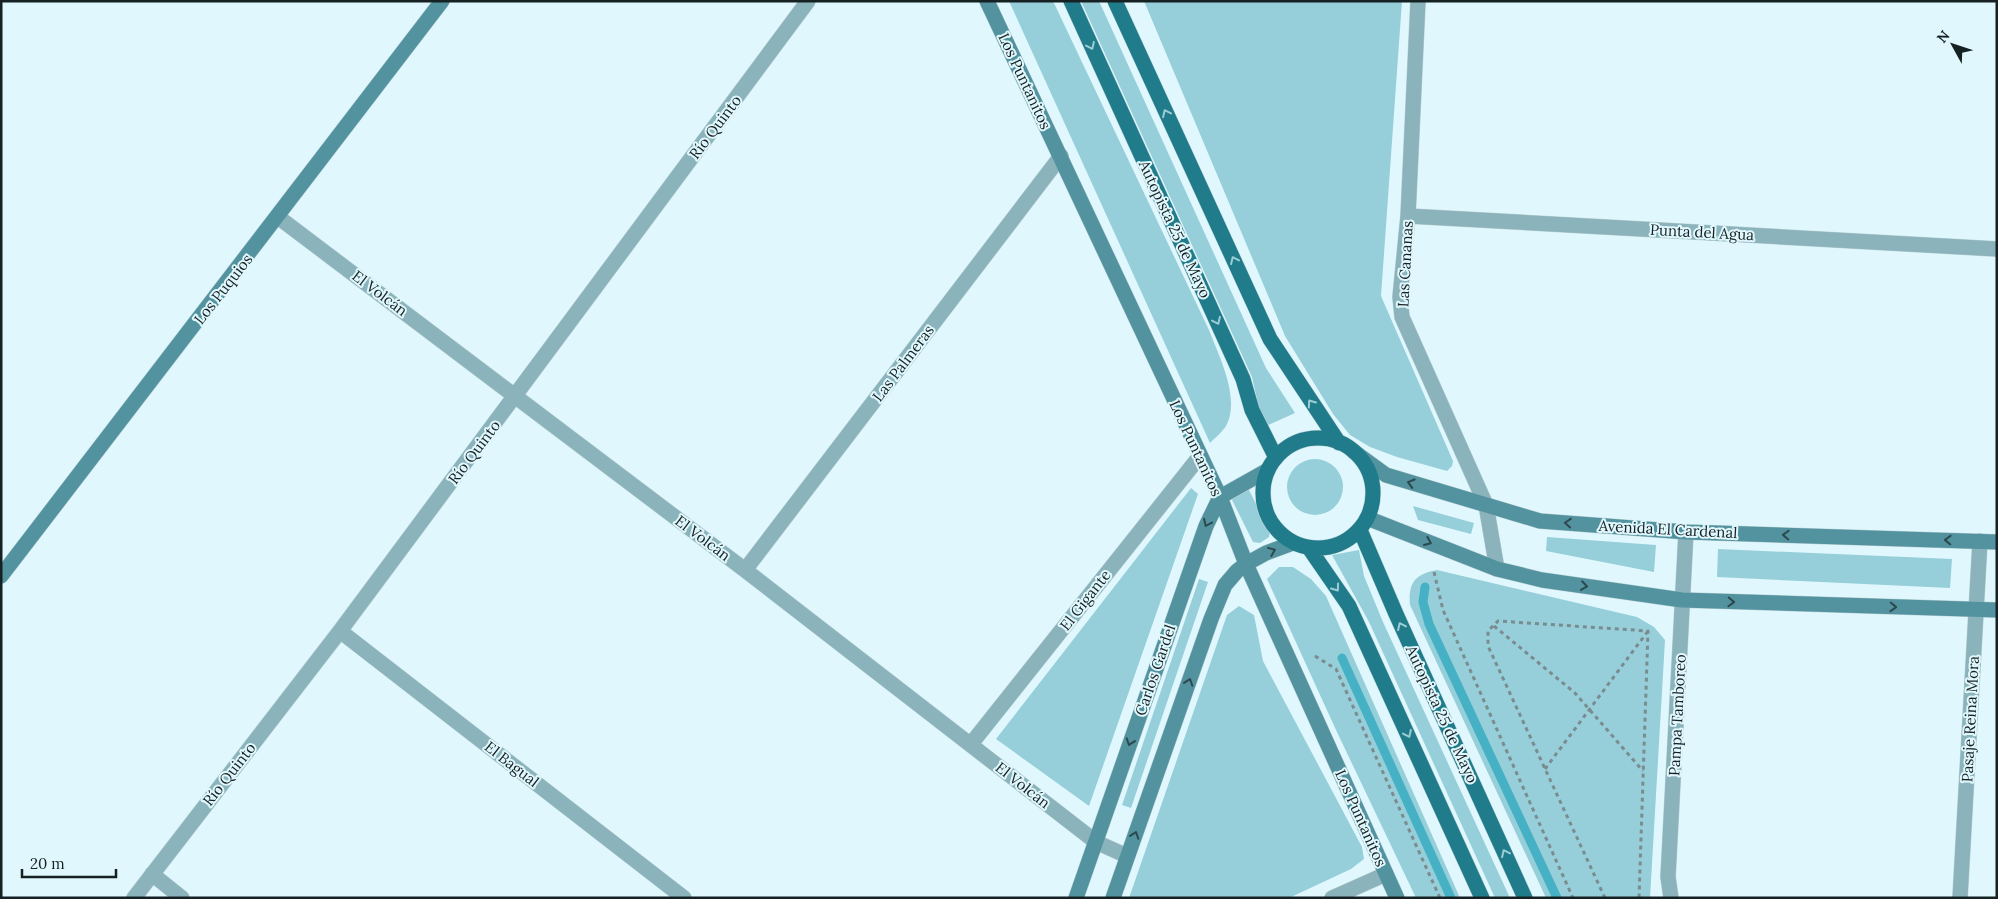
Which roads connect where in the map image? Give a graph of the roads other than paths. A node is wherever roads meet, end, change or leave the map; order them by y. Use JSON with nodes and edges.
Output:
{"nodes":[{"id":1,"x":442,"y":1,"type":"edge"},
{"id":2,"x":808,"y":1,"type":"edge"},
{"id":3,"x":987,"y":1,"type":"edge"},
{"id":4,"x":1071,"y":1,"type":"edge"},
{"id":5,"x":1115,"y":1,"type":"edge"},
{"id":6,"x":1418,"y":1,"type":"edge"},
{"id":7,"x":1061,"y":156,"type":"junction"},
{"id":8,"x":1408,"y":216,"type":"junction"},
{"id":9,"x":278,"y":217,"type":"junction"},
{"id":10,"x":1997,"y":249,"type":"edge"},
{"id":11,"x":515,"y":396,"type":"junction"},
{"id":12,"x":1339,"y":443,"type":"junction"},
{"id":13,"x":1353,"y":451,"type":"junction"},
{"id":14,"x":1200,"y":456,"type":"junction"},
{"id":15,"x":1272,"y":464,"type":"junction"},
{"id":16,"x":1220,"y":497,"type":"junction"},
{"id":17,"x":1486,"y":504,"type":"junction"},
{"id":18,"x":1363,"y":524,"type":"junction"},
{"id":19,"x":1686,"y":532,"type":"junction"},
{"id":20,"x":1980,"y":541,"type":"junction"},
{"id":21,"x":1997,"y":542,"type":"edge"},
{"id":22,"x":1293,"y":543,"type":"junction"},
{"id":23,"x":1309,"y":548,"type":"junction"},
{"id":24,"x":1246,"y":564,"type":"junction"},
{"id":25,"x":1497,"y":568,"type":"junction"},
{"id":26,"x":745,"y":570,"type":"junction"},
{"id":27,"x":1,"y":576,"type":"edge"},
{"id":28,"x":1682,"y":600,"type":"junction"},
{"id":29,"x":1976,"y":609,"type":"junction"},
{"id":30,"x":1997,"y":610,"type":"edge"},
{"id":31,"x":340,"y":630,"type":"junction"},
{"id":32,"x":971,"y":744,"type":"junction"},
{"id":33,"x":1096,"y":842,"type":"junction"},
{"id":34,"x":1127,"y":856,"type":"junction"},
{"id":35,"x":152,"y":874,"type":"junction"},
{"id":36,"x":1386,"y":874,"type":"junction"},
{"id":37,"x":134,"y":898,"type":"edge"},
{"id":38,"x":182,"y":898,"type":"edge"},
{"id":39,"x":684,"y":898,"type":"edge"},
{"id":40,"x":1076,"y":898,"type":"edge"},
{"id":41,"x":1113,"y":898,"type":"edge"},
{"id":42,"x":1332,"y":898,"type":"edge"},
{"id":43,"x":1397,"y":898,"type":"edge"},
{"id":44,"x":1482,"y":898,"type":"edge"},
{"id":45,"x":1525,"y":898,"type":"edge"},
{"id":46,"x":1671,"y":898,"type":"edge"},
{"id":47,"x":1960,"y":898,"type":"edge"}],
"edges":[{"from":1,"to":9,"type":"street","name":"Los Puquios"},
{"from":2,"to":11,"type":"street","name":"Río Quinto"},
{"from":3,"to":7,"type":"street","name":"Los Puntanitos"},
{"from":4,"to":15,"type":"main road","name":"Autopista 25 de Mayo","one_way":true},
{"from":12,"to":5,"type":"main road","one_way":true},
{"from":6,"to":8,"type":"street","name":"Las Cananas"},
{"from":7,"to":14,"type":"street","name":"Los Puntanitos"},
{"from":7,"to":26,"type":"street","name":"Las Palmeras"},
{"from":8,"to":10,"type":"street","name":"Punta del Agua"},
{"from":8,"to":17,"type":"street","name":"Las Cananas"},
{"from":9,"to":11,"type":"street","name":"El Volcán"},
{"from":9,"to":27,"type":"street","name":"Los Puquios"},
{"from":11,"to":26,"type":"street","name":"El Volcán"},
{"from":11,"to":31,"type":"street","name":"Río Quinto"},
{"from":12,"to":13,"type":"main road"},
{"from":12,"to":15,"type":"main road"},
{"from":17,"to":13,"type":"street","name":"Avenida El Cardenal","one_way":true},
{"from":13,"to":18,"type":"main road"},
{"from":14,"to":16,"type":"street","name":"Los Puntanitos"},
{"from":14,"to":32,"type":"street","name":"El Gigante"},
{"from":15,"to":16,"type":"street"},
{"from":15,"to":22,"type":"main road"},
{"from":16,"to":24,"type":"street","name":"Los Puntanitos"},
{"from":16,"to":33,"type":"street","name":"Carlos Gardel","one_way":true},
{"from":19,"to":17,"type":"street","name":"Avenida El Cardenal","one_way":true},
{"from":17,"to":25,"type":"street","name":"Las Cananas"},
{"from":18,"to":23,"type":"main road"},
{"from":18,"to":25,"type":"street","one_way":true},
{"from":45,"to":18,"type":"main road","name":"Autopista 25 de Mayo","one_way":true},
{"from":20,"to":19,"type":"street","name":"Avenida El Cardenal","one_way":true},
{"from":19,"to":28,"type":"street","name":"Pampa Tamboreo"},
{"from":20,"to":21,"type":"street","name":"Avenida El Cardenal"},
{"from":20,"to":29,"type":"street","name":"Pasaje Reina Mora"},
{"from":22,"to":23,"type":"main road"},
{"from":24,"to":22,"type":"street","one_way":true},
{"from":23,"to":44,"type":"main road","one_way":true},
{"from":34,"to":24,"type":"street","one_way":true},
{"from":24,"to":36,"type":"street","name":"Los Puntanitos"},
{"from":25,"to":28,"type":"street","one_way":true},
{"from":26,"to":32,"type":"street","name":"El Volcán"},
{"from":28,"to":29,"type":"street","one_way":true},
{"from":28,"to":46,"type":"street","name":"Pampa Tamboreo"},
{"from":29,"to":30,"type":"street"},
{"from":29,"to":47,"type":"street","name":"Pasaje Reina Mora"},
{"from":31,"to":35,"type":"street","name":"Río Quinto"},
{"from":31,"to":39,"type":"street","name":"El Bagual"},
{"from":32,"to":33,"type":"street","name":"El Volcán"},
{"from":33,"to":34,"type":"street","name":"El Volcán"},
{"from":33,"to":40,"type":"street","name":"Carlos Gardel"},
{"from":34,"to":41,"type":"street"},
{"from":35,"to":37,"type":"street","name":"Río Quinto"},
{"from":35,"to":38,"type":"street"},
{"from":36,"to":42,"type":"street"},
{"from":36,"to":43,"type":"street","name":"Los Puntanitos"}]}
